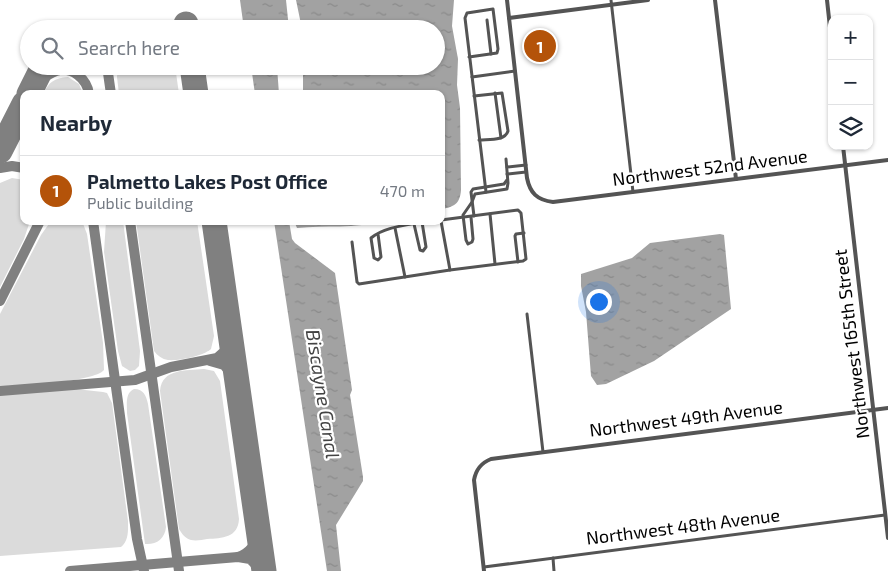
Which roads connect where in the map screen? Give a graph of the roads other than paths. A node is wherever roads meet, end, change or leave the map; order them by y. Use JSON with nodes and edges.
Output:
{"nodes":[{"id":1,"x":507,"y":0,"type":"edge"},
{"id":2,"x":648,"y":0,"type":"edge"},
{"id":3,"x":715,"y":0,"type":"edge"},
{"id":4,"x":827,"y":0,"type":"edge"},
{"id":5,"x":612,"y":2,"type":"edge"},
{"id":6,"x":829,"y":15,"type":"edge"},
{"id":7,"x":509,"y":18,"type":"junction"},
{"id":8,"x":487,"y":20,"type":"dead end"},
{"id":9,"x":491,"y":54,"type":"junction"},
{"id":10,"x":469,"y":57,"type":"junction"},
{"id":11,"x":515,"y":71,"type":"junction"},
{"id":12,"x":472,"y":77,"type":"junction"},
{"id":13,"x":495,"y":93,"type":"junction"},
{"id":14,"x":474,"y":96,"type":"junction"},
{"id":15,"x":501,"y":138,"type":"junction"},
{"id":16,"x":479,"y":140,"type":"junction"},
{"id":17,"x":843,"y":150,"type":"edge"},
{"id":18,"x":506,"y":160,"type":"dead end"},
{"id":19,"x":888,"y":160,"type":"edge"},
{"id":20,"x":526,"y":165,"type":"junction"},
{"id":21,"x":845,"y":165,"type":"junction"},
{"id":22,"x":507,"y":167,"type":"junction"},
{"id":23,"x":526,"y":172,"type":"junction"},
{"id":24,"x":508,"y":174,"type":"junction"},
{"id":25,"x":736,"y":179,"type":"junction"},
{"id":26,"x":508,"y":180,"type":"junction"},
{"id":27,"x":485,"y":187,"type":"junction"},
{"id":28,"x":486,"y":192,"type":"junction"},
{"id":29,"x":633,"y":192,"type":"junction"},
{"id":30,"x":472,"y":202,"type":"junction"},
{"id":31,"x":490,"y":214,"type":"junction"},
{"id":32,"x":472,"y":216,"type":"junction"},
{"id":33,"x":463,"y":217,"type":"junction"},
{"id":34,"x":445,"y":219,"type":"edge"},
{"id":35,"x":409,"y":225,"type":"edge"},
{"id":36,"x":414,"y":225,"type":"edge"},
{"id":37,"x":422,"y":225,"type":"edge"},
{"id":38,"x":442,"y":225,"type":"edge"},
{"id":39,"x":395,"y":228,"type":"junction"},
{"id":40,"x":524,"y":233,"type":"junction"},
{"id":41,"x":378,"y":234,"type":"junction"},
{"id":42,"x":352,"y":242,"type":"dead end"},
{"id":43,"x":518,"y":262,"type":"junction"},
{"id":44,"x":495,"y":264,"type":"junction"},
{"id":45,"x":450,"y":270,"type":"junction"},
{"id":46,"x":405,"y":277,"type":"junction"},
{"id":47,"x":527,"y":314,"type":"dead end"},
{"id":48,"x":888,"y":408,"type":"edge"},
{"id":49,"x":873,"y":410,"type":"junction"},
{"id":50,"x":543,"y":452,"type":"junction"},
{"id":51,"x":885,"y":515,"type":"junction"},
{"id":52,"x":888,"y":538,"type":"edge"},
{"id":53,"x":553,"y":558,"type":"junction"},
{"id":54,"x":484,"y":569,"type":"edge"},
{"id":55,"x":554,"y":571,"type":"edge"}],
"edges":[{"from":1,"to":7,"type":"street"},
{"from":2,"to":5,"type":"street"},
{"from":3,"to":25,"type":"street"},
{"from":4,"to":6,"type":"street"},
{"from":5,"to":7,"type":"street"},
{"from":5,"to":29,"type":"street"},
{"from":7,"to":11,"type":"street"},
{"from":8,"to":9,"type":"street"},
{"from":9,"to":10,"type":"street"},
{"from":9,"to":10,"type":"street"},
{"from":10,"to":12,"type":"street"},
{"from":11,"to":12,"type":"street"},
{"from":11,"to":20,"type":"street"},
{"from":12,"to":14,"type":"street"},
{"from":13,"to":14,"type":"street"},
{"from":13,"to":15,"type":"street"},
{"from":13,"to":15,"type":"street"},
{"from":14,"to":16,"type":"street"},
{"from":15,"to":16,"type":"street"},
{"from":16,"to":27,"type":"street"},
{"from":17,"to":21,"type":"street","name":"Northwest 165th Street"},
{"from":18,"to":22,"type":"street"},
{"from":19,"to":21,"type":"street","name":"Northwest 52nd Avenue"},
{"from":20,"to":22,"type":"street"},
{"from":20,"to":23,"type":"street"},
{"from":21,"to":25,"type":"street","name":"Northwest 52nd Avenue"},
{"from":21,"to":49,"type":"street","name":"Northwest 165th Street"},
{"from":22,"to":24,"type":"street"},
{"from":23,"to":24,"type":"street"},
{"from":23,"to":29,"type":"street","name":"Northwest 52nd Avenue"},
{"from":24,"to":26,"type":"street"},
{"from":25,"to":29,"type":"street","name":"Northwest 52nd Avenue"},
{"from":26,"to":27,"type":"street"},
{"from":26,"to":28,"type":"street"},
{"from":27,"to":28,"type":"street"},
{"from":27,"to":30,"type":"street"},
{"from":28,"to":30,"type":"street"},
{"from":30,"to":32,"type":"street"},
{"from":30,"to":33,"type":"street"},
{"from":31,"to":32,"type":"street"},
{"from":31,"to":40,"type":"street"},
{"from":31,"to":44,"type":"street"},
{"from":32,"to":33,"type":"street"},
{"from":32,"to":33,"type":"street"},
{"from":33,"to":34,"type":"street"},
{"from":35,"to":39,"type":"street"},
{"from":36,"to":37,"type":"street"},
{"from":38,"to":45,"type":"street"},
{"from":39,"to":41,"type":"street"},
{"from":39,"to":46,"type":"street"},
{"from":40,"to":43,"type":"street"},
{"from":40,"to":43,"type":"street"},
{"from":41,"to":41,"type":"street"},
{"from":42,"to":46,"type":"street"},
{"from":43,"to":44,"type":"street"},
{"from":44,"to":45,"type":"street"},
{"from":45,"to":46,"type":"street"},
{"from":47,"to":50,"type":"street"},
{"from":48,"to":49,"type":"street","name":"Northwest 49th Avenue"},
{"from":49,"to":50,"type":"street","name":"Northwest 49th Avenue"},
{"from":49,"to":51,"type":"street","name":"Northwest 165th Street"},
{"from":50,"to":54,"type":"street","name":"Northwest 49th Avenue"},
{"from":51,"to":52,"type":"street","name":"Northwest 165th Street"},
{"from":51,"to":53,"type":"street","name":"Northwest 48th Avenue"},
{"from":53,"to":54,"type":"street","name":"Northwest 48th Avenue"},
{"from":53,"to":55,"type":"street"}]}
